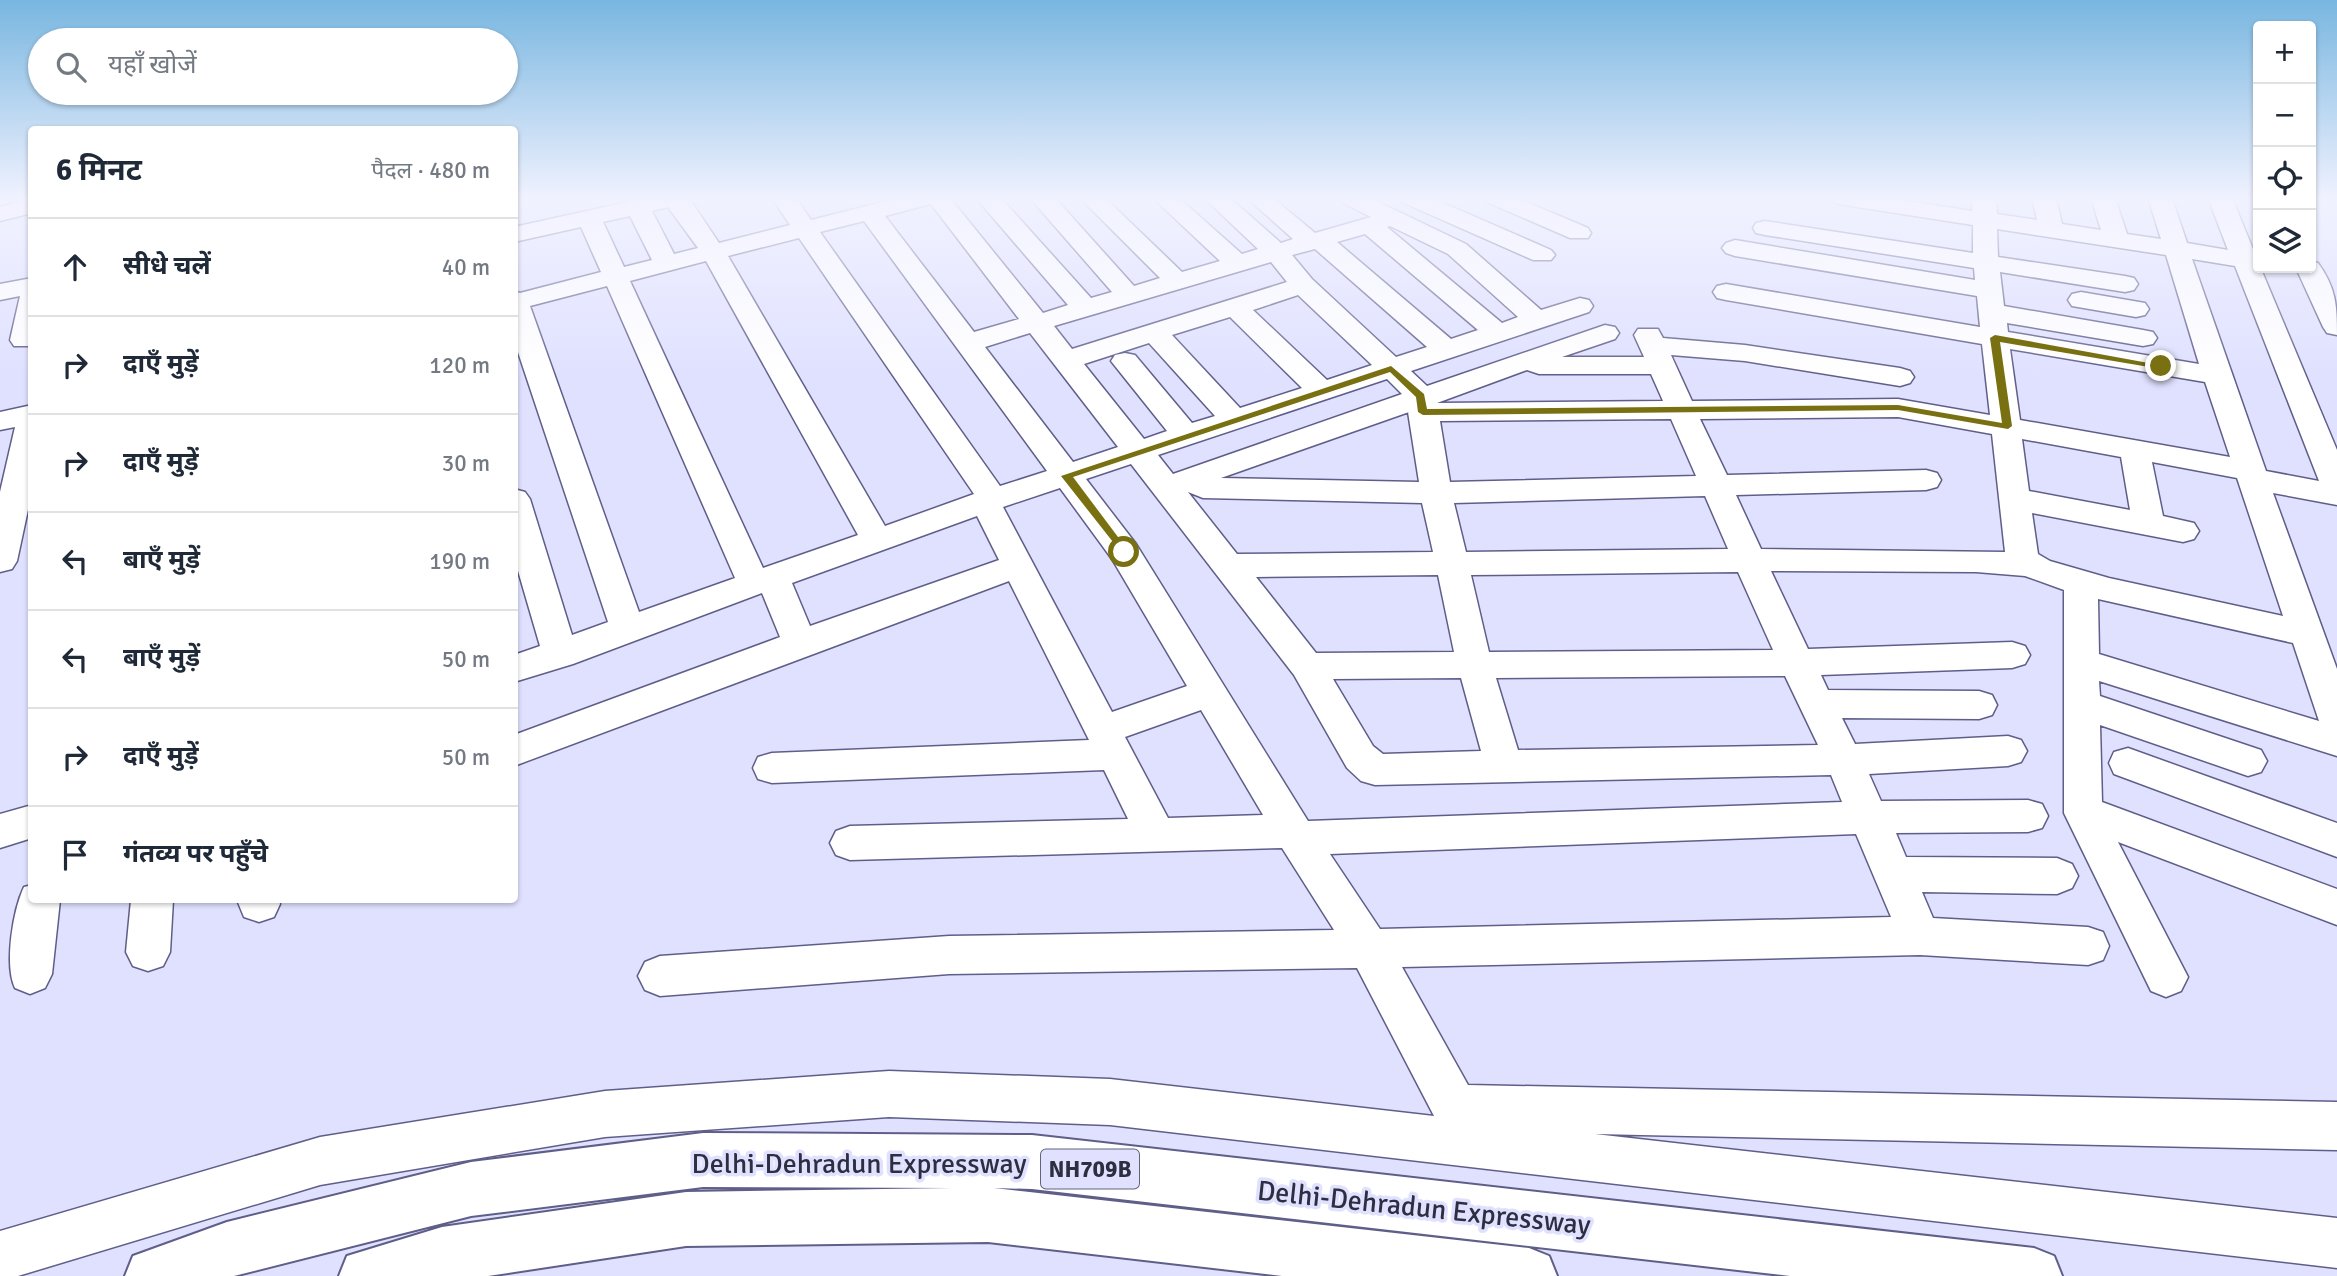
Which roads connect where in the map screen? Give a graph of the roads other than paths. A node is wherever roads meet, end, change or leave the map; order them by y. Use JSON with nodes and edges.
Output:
{"nodes":[{"id":1,"x":606,"y":258,"type":"edge"},
{"id":2,"x":664,"y":258,"type":"edge"},
{"id":3,"x":692,"y":258,"type":"edge"},
{"id":4,"x":716,"y":258,"type":"edge"},
{"id":5,"x":826,"y":258,"type":"edge"},
{"id":6,"x":904,"y":258,"type":"edge"},
{"id":7,"x":986,"y":258,"type":"edge"},
{"id":8,"x":1041,"y":258,"type":"edge"},
{"id":9,"x":1095,"y":258,"type":"edge"},
{"id":10,"x":1153,"y":258,"type":"edge"},
{"id":11,"x":1188,"y":258,"type":"edge"},
{"id":12,"x":1231,"y":258,"type":"edge"},
{"id":13,"x":1261,"y":258,"type":"edge"},
{"id":14,"x":1281,"y":258,"type":"edge"},
{"id":15,"x":1336,"y":258,"type":"edge"},
{"id":16,"x":1418,"y":258,"type":"edge"},
{"id":17,"x":1468,"y":258,"type":"edge"},
{"id":18,"x":1785,"y":258,"type":"edge"},
{"id":19,"x":1861,"y":258,"type":"edge"},
{"id":20,"x":1988,"y":258,"type":"edge"},
{"id":21,"x":2179,"y":258,"type":"edge"},
{"id":22,"x":2230,"y":258,"type":"edge"},
{"id":23,"x":2252,"y":261,"type":"edge"},
{"id":24,"x":667,"y":264,"type":"junction"},
{"id":25,"x":1238,"y":264,"type":"junction"},
{"id":26,"x":2316,"y":271,"type":"edge"},
{"id":27,"x":2306,"y":273,"type":"edge"},
{"id":28,"x":1205,"y":274,"type":"junction"},
{"id":29,"x":2337,"y":274,"type":"edge"},
{"id":30,"x":617,"y":276,"type":"junction"},
{"id":31,"x":1178,"y":282,"type":"junction"},
{"id":32,"x":2125,"y":284,"type":"dead end"},
{"id":33,"x":1303,"y":285,"type":"junction"},
{"id":34,"x":28,"y":287,"type":"edge"},
{"id":35,"x":0,"y":292,"type":"edge"},
{"id":36,"x":1726,"y":292,"type":"dead end"},
{"id":37,"x":1129,"y":296,"type":"junction"},
{"id":38,"x":1990,"y":297,"type":"junction"},
{"id":39,"x":518,"y":300,"type":"edge"},
{"id":40,"x":1580,"y":306,"type":"dead end"},
{"id":41,"x":1236,"y":307,"type":"junction"},
{"id":42,"x":1086,"y":309,"type":"junction"},
{"id":43,"x":2136,"y":309,"type":"dead end"},
{"id":44,"x":518,"y":310,"type":"edge"},
{"id":45,"x":28,"y":319,"type":"edge"},
{"id":46,"x":1537,"y":320,"type":"junction"},
{"id":47,"x":1038,"y":323,"type":"junction"},
{"id":48,"x":2337,"y":327,"type":"edge"},
{"id":49,"x":1154,"y":333,"type":"junction"},
{"id":50,"x":1498,"y":333,"type":"junction"},
{"id":51,"x":1605,"y":333,"type":"dead end"},
{"id":52,"x":2143,"y":338,"type":"dead end"},
{"id":53,"x":24,"y":340,"type":"dead end"},
{"id":54,"x":968,"y":343,"type":"junction"},
{"id":55,"x":1654,"y":348,"type":"junction"},
{"id":56,"x":1447,"y":350,"type":"junction"},
{"id":57,"x":1067,"y":360,"type":"junction"},
{"id":58,"x":1125,"y":361,"type":"dead end"},
{"id":59,"x":1507,"y":366,"type":"junction"},
{"id":60,"x":1391,"y":368,"type":"junction"},
{"id":61,"x":2217,"y":376,"type":"junction"},
{"id":62,"x":1900,"y":377,"type":"dead end"},
{"id":63,"x":1322,"y":391,"type":"junction"},
{"id":64,"x":1422,"y":404,"type":"junction"},
{"id":65,"x":1683,"y":411,"type":"junction"},
{"id":66,"x":28,"y":415,"type":"edge"},
{"id":67,"x":1235,"y":420,"type":"junction"},
{"id":68,"x":0,"y":421,"type":"edge"},
{"id":69,"x":2008,"y":426,"type":"junction"},
{"id":70,"x":1187,"y":436,"type":"junction"},
{"id":71,"x":28,"y":437,"type":"edge"},
{"id":72,"x":2135,"y":451,"type":"junction"},
{"id":73,"x":1139,"y":452,"type":"junction"},
{"id":74,"x":2252,"y":475,"type":"junction"},
{"id":75,"x":1066,"y":476,"type":"junction"},
{"id":76,"x":1926,"y":480,"type":"dead end"},
{"id":77,"x":1177,"y":483,"type":"junction"},
{"id":78,"x":1715,"y":485,"type":"junction"},
{"id":79,"x":2337,"y":487,"type":"edge"},
{"id":80,"x":1436,"y":493,"type":"junction"},
{"id":81,"x":2337,"y":495,"type":"edge"},
{"id":82,"x":2015,"y":499,"type":"junction"},
{"id":83,"x":989,"y":501,"type":"junction"},
{"id":84,"x":518,"y":513,"type":"edge"},
{"id":85,"x":2148,"y":524,"type":"junction"},
{"id":86,"x":2183,"y":531,"type":"dead end"},
{"id":87,"x":877,"y":540,"type":"junction"},
{"id":88,"x":1749,"y":560,"type":"junction"},
{"id":89,"x":0,"y":561,"type":"edge"},
{"id":90,"x":1452,"y":563,"type":"junction"},
{"id":91,"x":1018,"y":565,"type":"junction"},
{"id":92,"x":2026,"y":565,"type":"junction"},
{"id":93,"x":1230,"y":566,"type":"junction"},
{"id":94,"x":763,"y":581,"type":"junction"},
{"id":95,"x":2081,"y":583,"type":"junction"},
{"id":96,"x":628,"y":629,"type":"junction"},
{"id":97,"x":2305,"y":633,"type":"junction"},
{"id":98,"x":800,"y":642,"type":"junction"},
{"id":99,"x":560,"y":655,"type":"junction"},
{"id":100,"x":2012,"y":655,"type":"dead end"},
{"id":101,"x":2083,"y":662,"type":"junction"},
{"id":102,"x":1474,"y":663,"type":"junction"},
{"id":103,"x":1797,"y":663,"type":"junction"},
{"id":104,"x":1307,"y":666,"type":"junction"},
{"id":105,"x":518,"y":668,"type":"edge"},
{"id":106,"x":2328,"y":678,"type":"edge"},
{"id":107,"x":1210,"y":692,"type":"junction"},
{"id":108,"x":1818,"y":704,"type":"junction"},
{"id":109,"x":2082,"y":704,"type":"junction"},
{"id":110,"x":1979,"y":705,"type":"dead end"},
{"id":111,"x":2337,"y":720,"type":"edge"},
{"id":112,"x":2337,"y":741,"type":"edge"},
{"id":113,"x":1109,"y":742,"type":"junction"},
{"id":114,"x":518,"y":749,"type":"edge"},
{"id":115,"x":2008,"y":751,"type":"dead end"},
{"id":116,"x":1844,"y":760,"type":"junction"},
{"id":117,"x":2248,"y":761,"type":"dead end"},
{"id":118,"x":2128,"y":763,"type":"dead end"},
{"id":119,"x":1504,"y":765,"type":"junction"},
{"id":120,"x":772,"y":768,"type":"dead end"},
{"id":121,"x":2084,"y":813,"type":"junction"},
{"id":122,"x":2028,"y":816,"type":"dead end"},
{"id":123,"x":1869,"y":817,"type":"junction"},
{"id":124,"x":28,"y":822,"type":"edge"},
{"id":125,"x":0,"y":831,"type":"edge"},
{"id":126,"x":1156,"y":834,"type":"junction"},
{"id":127,"x":1296,"y":834,"type":"junction"},
{"id":128,"x":2337,"y":839,"type":"edge"},
{"id":129,"x":850,"y":843,"type":"dead end"},
{"id":130,"x":1893,"y":874,"type":"junction"},
{"id":131,"x":2057,"y":876,"type":"dead end"},
{"id":132,"x":39,"y":903,"type":"edge"},
{"id":133,"x":152,"y":903,"type":"edge"},
{"id":134,"x":2337,"y":907,"type":"edge"},
{"id":135,"x":1920,"y":936,"type":"junction"},
{"id":136,"x":2088,"y":946,"type":"dead end"},
{"id":137,"x":1369,"y":949,"type":"junction"},
{"id":138,"x":148,"y":952,"type":"dead end"},
{"id":139,"x":30,"y":974,"type":"dead end"},
{"id":140,"x":660,"y":976,"type":"dead end"},
{"id":141,"x":2166,"y":977,"type":"dead end"},
{"id":142,"x":1467,"y":1126,"type":"junction"},
{"id":143,"x":2337,"y":1126,"type":"edge"},
{"id":144,"x":2337,"y":1243,"type":"edge"},
{"id":145,"x":0,"y":1256,"type":"edge"},
{"id":146,"x":153,"y":1276,"type":"edge"},
{"id":147,"x":368,"y":1276,"type":"edge"},
{"id":148,"x":1529,"y":1276,"type":"edge"},
{"id":149,"x":2034,"y":1276,"type":"edge"}],
"edges":[{"from":1,"to":30,"type":"street"},
{"from":2,"to":24,"type":"street"},
{"from":3,"to":24,"type":"street"},
{"from":4,"to":87,"type":"street"},
{"from":5,"to":83,"type":"street"},
{"from":6,"to":54,"type":"street"},
{"from":7,"to":47,"type":"street"},
{"from":8,"to":42,"type":"street"},
{"from":9,"to":37,"type":"street"},
{"from":10,"to":31,"type":"street"},
{"from":11,"to":28,"type":"street"},
{"from":12,"to":25,"type":"street"},
{"from":13,"to":25,"type":"street"},
{"from":14,"to":33,"type":"street"},
{"from":15,"to":56,"type":"street"},
{"from":16,"to":50,"type":"street"},
{"from":17,"to":46,"type":"street"},
{"from":18,"to":38,"type":"street"},
{"from":19,"to":38,"type":"street"},
{"from":20,"to":38,"type":"street"},
{"from":21,"to":61,"type":"street"},
{"from":22,"to":23,"type":"street"},
{"from":23,"to":79,"type":"street"},
{"from":24,"to":30,"type":"street"},
{"from":25,"to":28,"type":"street"},
{"from":26,"to":29,"type":"street"},
{"from":27,"to":48,"type":"street"},
{"from":28,"to":31,"type":"street"},
{"from":30,"to":39,"type":"street"},
{"from":30,"to":94,"type":"street"},
{"from":31,"to":37,"type":"street"},
{"from":32,"to":38,"type":"street"},
{"from":33,"to":41,"type":"street"},
{"from":33,"to":60,"type":"street"},
{"from":34,"to":35,"type":"street"},
{"from":36,"to":38,"type":"street"},
{"from":37,"to":42,"type":"street"},
{"from":38,"to":43,"type":"street"},
{"from":38,"to":52,"type":"street"},
{"from":38,"to":61,"type":"street"},
{"from":38,"to":69,"type":"street"},
{"from":40,"to":46,"type":"street"},
{"from":41,"to":49,"type":"street"},
{"from":41,"to":63,"type":"street"},
{"from":42,"to":47,"type":"street"},
{"from":44,"to":96,"type":"street"},
{"from":45,"to":53,"type":"street"},
{"from":46,"to":50,"type":"street"},
{"from":47,"to":54,"type":"street"},
{"from":47,"to":57,"type":"street"},
{"from":49,"to":57,"type":"street"},
{"from":49,"to":67,"type":"street"},
{"from":50,"to":56,"type":"street"},
{"from":51,"to":59,"type":"street"},
{"from":54,"to":75,"type":"street"},
{"from":55,"to":59,"type":"street"},
{"from":55,"to":62,"type":"street"},
{"from":55,"to":65,"type":"street"},
{"from":56,"to":60,"type":"street"},
{"from":57,"to":73,"type":"street"},
{"from":58,"to":70,"type":"street"},
{"from":59,"to":64,"type":"street"},
{"from":60,"to":63,"type":"street"},
{"from":60,"to":64,"type":"street"},
{"from":61,"to":74,"type":"street"},
{"from":63,"to":67,"type":"street"},
{"from":64,"to":65,"type":"street"},
{"from":64,"to":77,"type":"street"},
{"from":64,"to":80,"type":"street"},
{"from":65,"to":69,"type":"street"},
{"from":65,"to":78,"type":"street"},
{"from":66,"to":68,"type":"street"},
{"from":67,"to":70,"type":"street"},
{"from":69,"to":72,"type":"street"},
{"from":69,"to":82,"type":"street"},
{"from":70,"to":73,"type":"street"},
{"from":71,"to":89,"type":"street"},
{"from":72,"to":74,"type":"street"},
{"from":72,"to":85,"type":"street"},
{"from":73,"to":75,"type":"street"},
{"from":73,"to":77,"type":"street"},
{"from":74,"to":81,"type":"street"},
{"from":74,"to":97,"type":"street"},
{"from":75,"to":83,"type":"street"},
{"from":75,"to":107,"type":"street"},
{"from":76,"to":78,"type":"street"},
{"from":77,"to":80,"type":"street"},
{"from":77,"to":93,"type":"street"},
{"from":78,"to":80,"type":"street"},
{"from":78,"to":88,"type":"street"},
{"from":80,"to":90,"type":"street"},
{"from":82,"to":85,"type":"street"},
{"from":82,"to":92,"type":"street"},
{"from":83,"to":87,"type":"street"},
{"from":83,"to":91,"type":"street"},
{"from":84,"to":99,"type":"street"},
{"from":85,"to":86,"type":"street"},
{"from":87,"to":94,"type":"street"},
{"from":88,"to":90,"type":"street"},
{"from":88,"to":92,"type":"street"},
{"from":88,"to":103,"type":"street"},
{"from":90,"to":93,"type":"street"},
{"from":90,"to":102,"type":"street"},
{"from":91,"to":98,"type":"street"},
{"from":91,"to":113,"type":"street"},
{"from":92,"to":95,"type":"street"},
{"from":93,"to":104,"type":"street"},
{"from":94,"to":96,"type":"street"},
{"from":94,"to":98,"type":"street"},
{"from":95,"to":97,"type":"street"},
{"from":95,"to":101,"type":"street"},
{"from":96,"to":99,"type":"street"},
{"from":97,"to":106,"type":"street"},
{"from":98,"to":114,"type":"street"},
{"from":99,"to":105,"type":"street"},
{"from":100,"to":103,"type":"street"},
{"from":101,"to":109,"type":"street"},
{"from":101,"to":112,"type":"street"},
{"from":102,"to":103,"type":"street"},
{"from":102,"to":104,"type":"street"},
{"from":102,"to":119,"type":"street"},
{"from":103,"to":108,"type":"street"},
{"from":104,"to":119,"type":"street"},
{"from":106,"to":111,"type":"street"},
{"from":107,"to":113,"type":"street"},
{"from":107,"to":127,"type":"street"},
{"from":108,"to":110,"type":"street"},
{"from":108,"to":116,"type":"street"},
{"from":109,"to":117,"type":"street"},
{"from":109,"to":121,"type":"street"},
{"from":113,"to":120,"type":"street"},
{"from":113,"to":126,"type":"street"},
{"from":115,"to":116,"type":"street"},
{"from":116,"to":119,"type":"street"},
{"from":116,"to":123,"type":"street"},
{"from":118,"to":128,"type":"street"},
{"from":121,"to":134,"type":"street"},
{"from":121,"to":141,"type":"street"},
{"from":122,"to":123,"type":"street"},
{"from":123,"to":127,"type":"street"},
{"from":123,"to":130,"type":"street"},
{"from":124,"to":125,"type":"street"},
{"from":126,"to":127,"type":"street"},
{"from":126,"to":129,"type":"street"},
{"from":127,"to":137,"type":"street"},
{"from":130,"to":131,"type":"street"},
{"from":130,"to":135,"type":"street"},
{"from":132,"to":139,"type":"street"},
{"from":133,"to":138,"type":"street"},
{"from":135,"to":136,"type":"street"},
{"from":135,"to":137,"type":"street"},
{"from":137,"to":140,"type":"street"},
{"from":137,"to":142,"type":"street"},
{"from":142,"to":143,"type":"street"},
{"from":142,"to":144,"type":"street"},
{"from":142,"to":145,"type":"street"},
{"from":146,"to":149,"type":"highway","name":"Delhi-Dehradun Expressway","number":"NH709B"},
{"from":147,"to":148,"type":"highway","name":"Delhi-Dehradun Expressway","number":"NH709B"}]}
